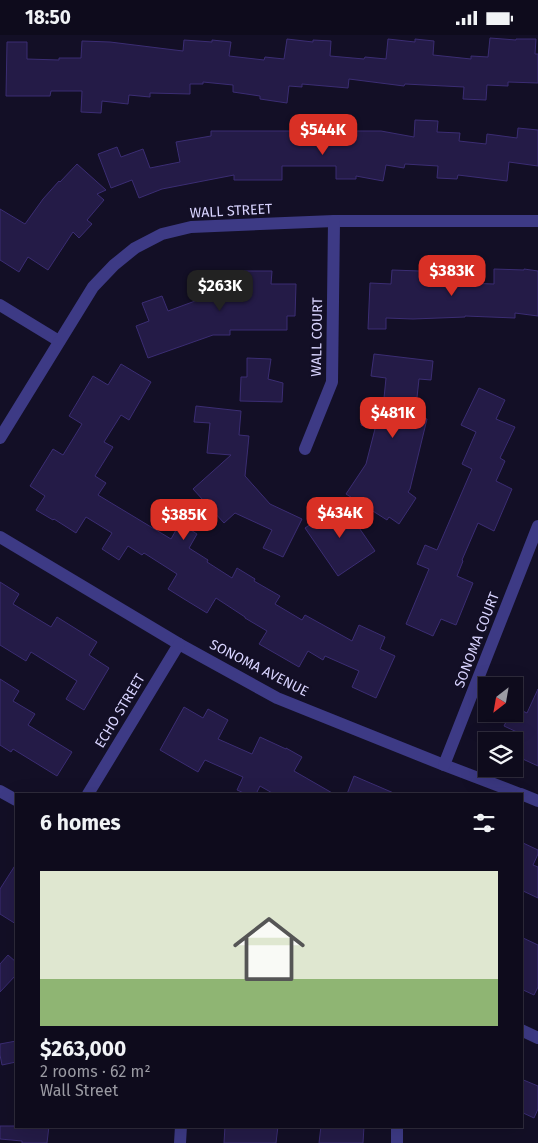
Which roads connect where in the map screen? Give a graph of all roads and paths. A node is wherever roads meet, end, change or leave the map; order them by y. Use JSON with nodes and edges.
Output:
{"nodes":[{"id":1,"x":334,"y":221,"type":"junction"},
{"id":2,"x":538,"y":221,"type":"edge"},
{"id":3,"x":0,"y":305,"type":"edge"},
{"id":4,"x":59,"y":341,"type":"junction"},
{"id":5,"x":0,"y":438,"type":"edge"},
{"id":6,"x":305,"y":449,"type":"dead end"},
{"id":7,"x":538,"y":526,"type":"edge"},
{"id":8,"x":0,"y":537,"type":"edge"},
{"id":9,"x":179,"y":644,"type":"junction"},
{"id":10,"x":444,"y":765,"type":"junction"},
{"id":11,"x":0,"y":791,"type":"edge"},
{"id":12,"x":89,"y":793,"type":"edge"},
{"id":13,"x":517,"y":793,"type":"edge"},
{"id":14,"x":523,"y":795,"type":"edge"},
{"id":15,"x":15,"y":799,"type":"edge"},
{"id":16,"x":538,"y":801,"type":"edge"},
{"id":17,"x":523,"y":1031,"type":"edge"},
{"id":18,"x":538,"y":1038,"type":"edge"},
{"id":19,"x":181,"y":1128,"type":"edge"},
{"id":20,"x":397,"y":1128,"type":"edge"},
{"id":21,"x":180,"y":1143,"type":"edge"},
{"id":22,"x":396,"y":1143,"type":"edge"}],
"edges":[{"from":1,"to":2,"type":"street","name":"WALL STREET"},
{"from":1,"to":4,"type":"street","name":"WALL STREET"},
{"from":1,"to":6,"type":"street","name":"WALL COURT"},
{"from":3,"to":4,"type":"street"},
{"from":4,"to":5,"type":"street","name":"WALL STREET"},
{"from":7,"to":10,"type":"street","name":"SONOMA COURT"},
{"from":8,"to":9,"type":"street","name":"SONOMA AVENUE"},
{"from":9,"to":10,"type":"street","name":"SONOMA AVENUE"},
{"from":9,"to":12,"type":"street","name":"ECHO STREET"},
{"from":10,"to":13,"type":"street","name":"SONOMA AVENUE"},
{"from":11,"to":15,"type":"street"},
{"from":14,"to":16,"type":"street","name":"SONOMA AVENUE"},
{"from":17,"to":18,"type":"street"},
{"from":19,"to":21,"type":"street"},
{"from":20,"to":22,"type":"street"}]}
